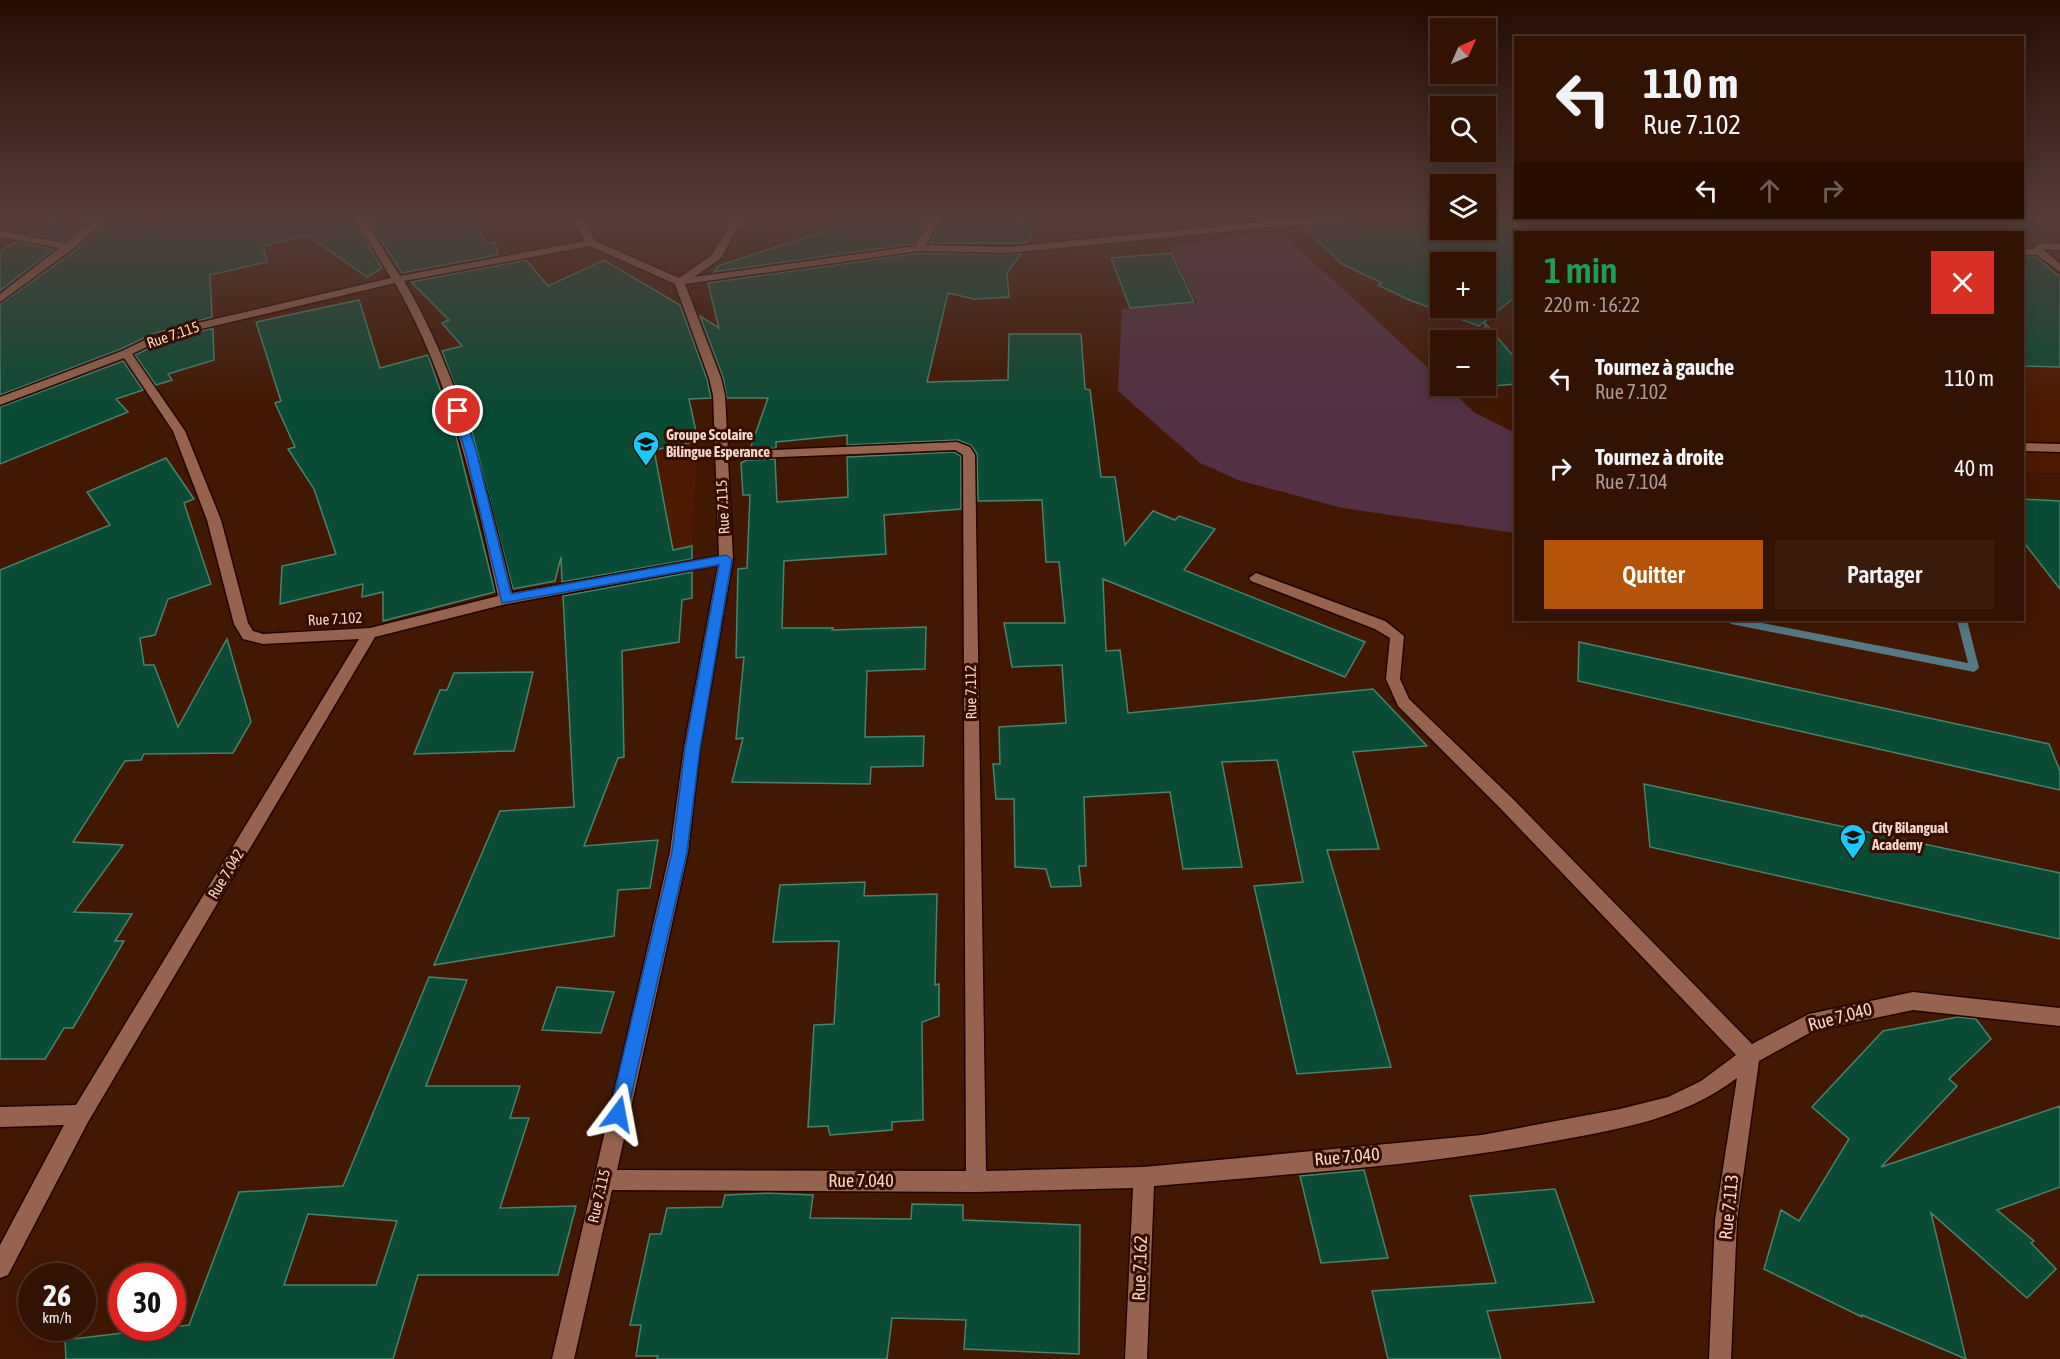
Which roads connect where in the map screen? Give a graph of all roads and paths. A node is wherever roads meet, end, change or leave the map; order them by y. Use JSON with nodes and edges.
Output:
{"nodes":[{"id":1,"x":20,"y":280,"type":"edge"},
{"id":2,"x":393,"y":280,"type":"edge"},
{"id":3,"x":400,"y":280,"type":"edge"},
{"id":4,"x":675,"y":280,"type":"edge"},
{"id":5,"x":690,"y":280,"type":"edge"},
{"id":6,"x":679,"y":282,"type":"junction"},
{"id":7,"x":5,"y":291,"type":"edge"},
{"id":8,"x":0,"y":298,"type":"edge"},
{"id":9,"x":126,"y":353,"type":"junction"},
{"id":10,"x":0,"y":401,"type":"edge"},
{"id":11,"x":2024,"y":447,"type":"edge"},
{"id":12,"x":2060,"y":448,"type":"edge"},
{"id":13,"x":721,"y":456,"type":"junction"},
{"id":14,"x":726,"y":559,"type":"junction"},
{"id":15,"x":1256,"y":578,"type":"dead end"},
{"id":16,"x":506,"y":599,"type":"junction"},
{"id":17,"x":370,"y":633,"type":"junction"},
{"id":18,"x":2060,"y":1017,"type":"edge"},
{"id":19,"x":1749,"y":1056,"type":"junction"},
{"id":20,"x":81,"y":1114,"type":"junction"},
{"id":21,"x":0,"y":1117,"type":"edge"},
{"id":22,"x":1144,"y":1177,"type":"junction"},
{"id":23,"x":603,"y":1180,"type":"junction"},
{"id":24,"x":976,"y":1182,"type":"junction"},
{"id":25,"x":0,"y":1268,"type":"edge"},
{"id":26,"x":563,"y":1359,"type":"edge"},
{"id":27,"x":1136,"y":1359,"type":"edge"},
{"id":28,"x":1720,"y":1359,"type":"edge"}],
"edges":[{"from":1,"to":7,"type":"street"},
{"from":2,"to":9,"type":"street","name":"Rue 7.115"},
{"from":3,"to":16,"type":"street"},
{"from":4,"to":6,"type":"street"},
{"from":5,"to":6,"type":"street"},
{"from":6,"to":13,"type":"street","name":"Rue 7.115"},
{"from":7,"to":8,"type":"street"},
{"from":9,"to":10,"type":"street","name":"Rue 7.115"},
{"from":9,"to":17,"type":"street","name":"Rue 7.102"},
{"from":11,"to":12,"type":"street"},
{"from":13,"to":14,"type":"street","name":"Rue 7.115"},
{"from":13,"to":24,"type":"street","name":"Rue 7.112"},
{"from":14,"to":16,"type":"street","name":"Rue 7.102"},
{"from":14,"to":23,"type":"street","name":"Rue 7.115"},
{"from":15,"to":19,"type":"street"},
{"from":16,"to":17,"type":"street","name":"Rue 7.102"},
{"from":17,"to":20,"type":"street","name":"Rue 7.042"},
{"from":18,"to":19,"type":"street","name":"Rue 7.040"},
{"from":19,"to":22,"type":"street","name":"Rue 7.040"},
{"from":19,"to":28,"type":"street","name":"Rue 7.113"},
{"from":20,"to":21,"type":"street"},
{"from":20,"to":25,"type":"street","name":"Rue 7.042"},
{"from":22,"to":24,"type":"street","name":"Rue 7.040"},
{"from":22,"to":27,"type":"street","name":"Rue 7.162"},
{"from":23,"to":24,"type":"street","name":"Rue 7.040"},
{"from":23,"to":26,"type":"street","name":"Rue 7.115"}]}
